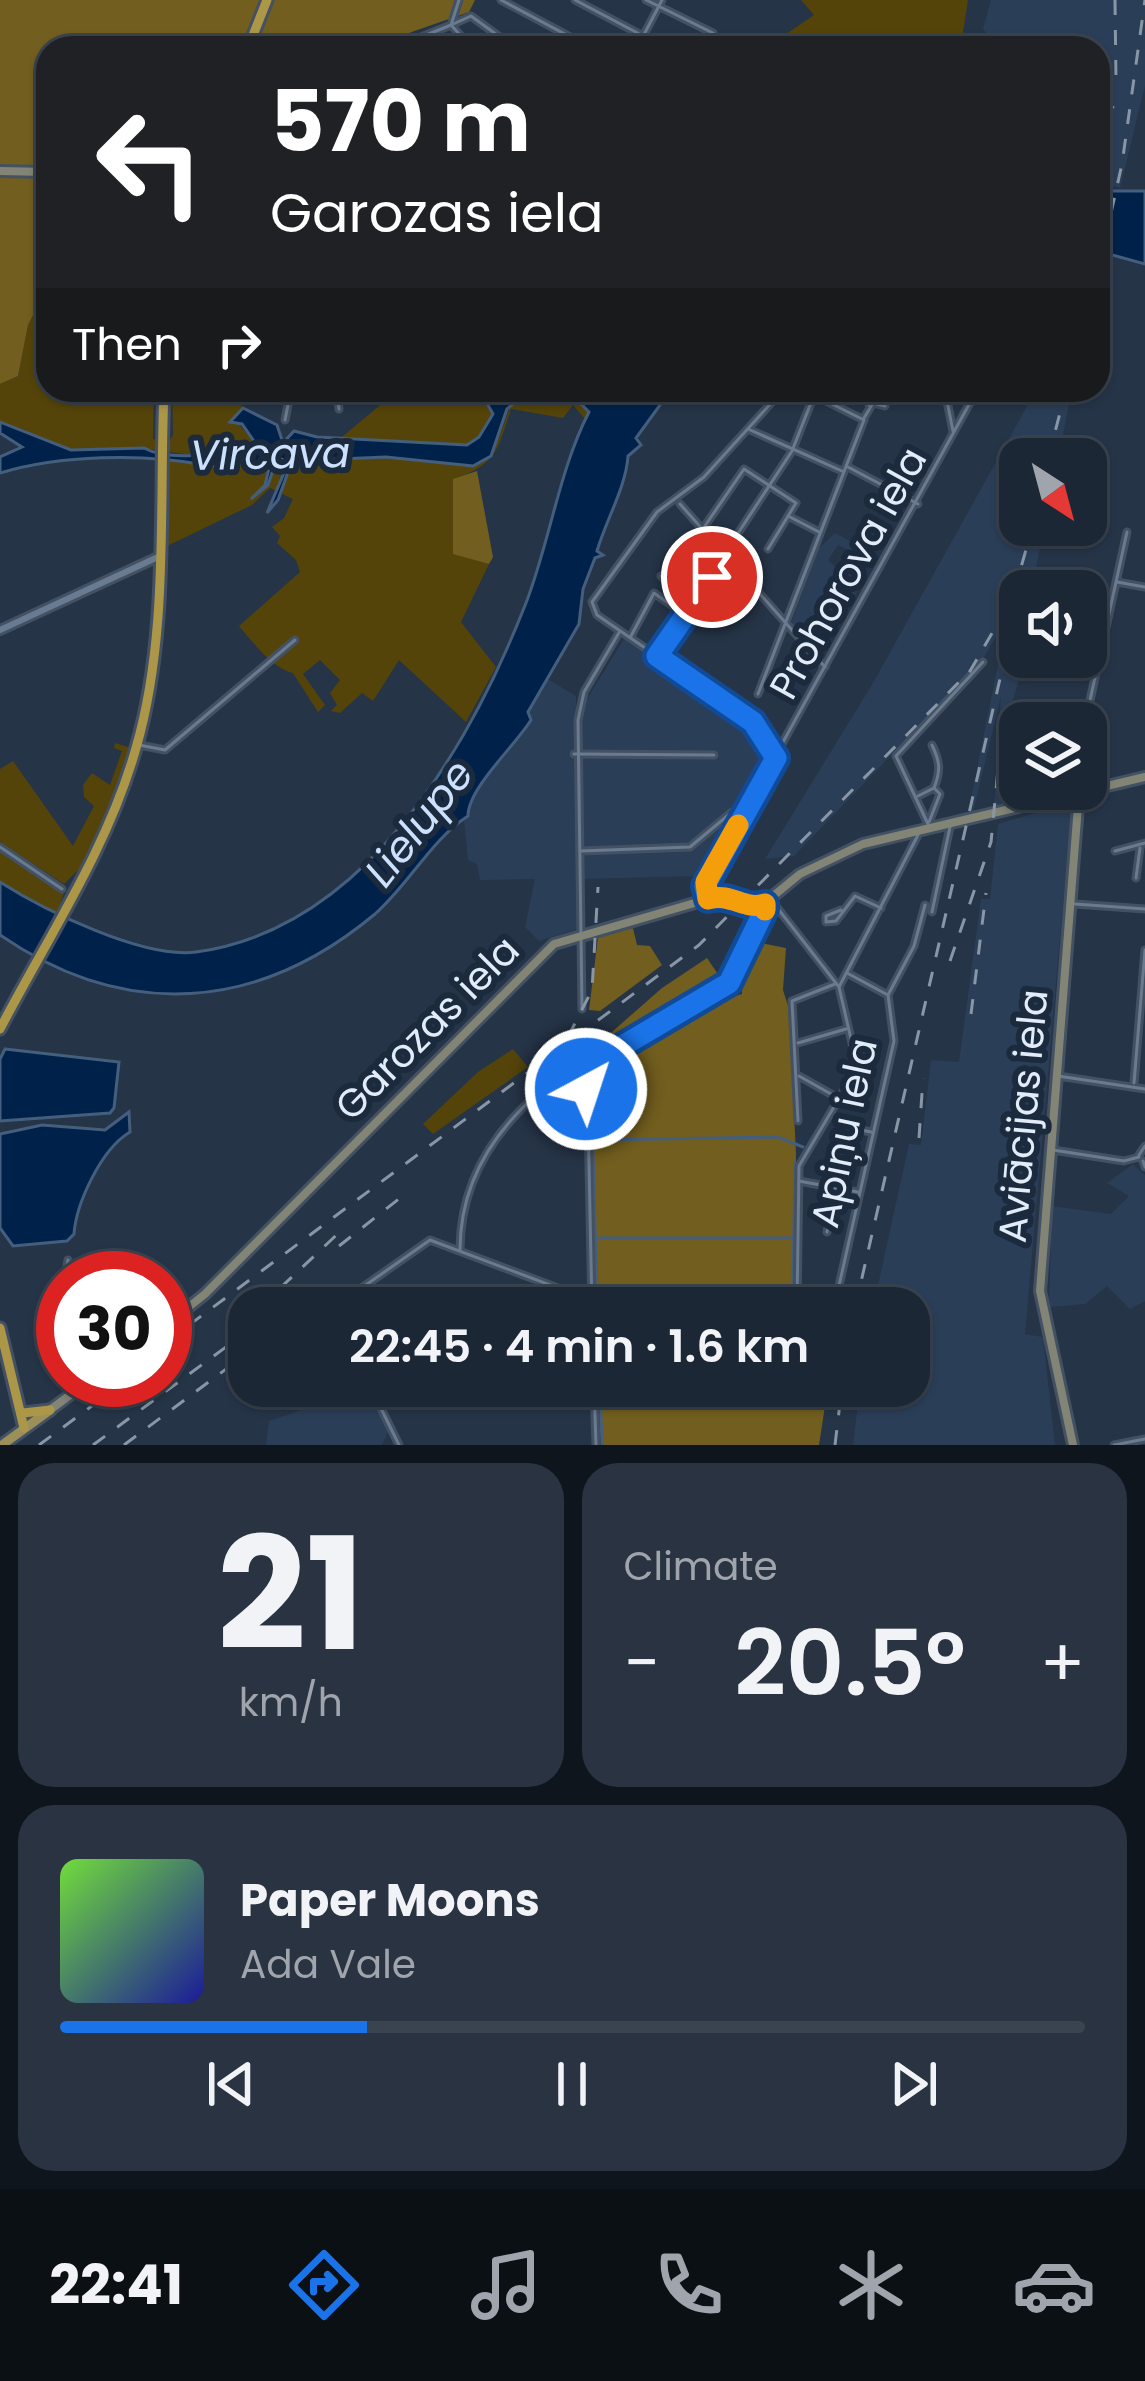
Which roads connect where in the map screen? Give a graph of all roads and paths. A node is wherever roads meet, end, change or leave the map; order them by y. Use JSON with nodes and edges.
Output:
{"nodes":[{"id":1,"x":267,"y":0,"type":"edge"},
{"id":2,"x":459,"y":0,"type":"edge"},
{"id":3,"x":501,"y":0,"type":"edge"},
{"id":4,"x":575,"y":0,"type":"edge"},
{"id":5,"x":646,"y":0,"type":"edge"},
{"id":6,"x":662,"y":0,"type":"edge"},
{"id":7,"x":658,"y":7,"type":"junction"},
{"id":8,"x":451,"y":25,"type":"junction"},
{"id":9,"x":713,"y":34,"type":"dead end"},
{"id":10,"x":253,"y":36,"type":"edge"},
{"id":11,"x":424,"y":36,"type":"edge"},
{"id":12,"x":461,"y":36,"type":"edge"},
{"id":13,"x":498,"y":36,"type":"edge"},
{"id":14,"x":568,"y":36,"type":"edge"},
{"id":15,"x":644,"y":36,"type":"joint"},
{"id":16,"x":0,"y":171,"type":"edge"},
{"id":17,"x":36,"y":172,"type":"edge"},
{"id":18,"x":164,"y":402,"type":"edge"},
{"id":19,"x":289,"y":402,"type":"edge"},
{"id":20,"x":338,"y":402,"type":"edge"},
{"id":21,"x":772,"y":402,"type":"edge"},
{"id":22,"x":811,"y":402,"type":"edge"},
{"id":23,"x":831,"y":402,"type":"edge"},
{"id":24,"x":870,"y":402,"type":"edge"},
{"id":25,"x":947,"y":402,"type":"edge"},
{"id":26,"x":971,"y":402,"type":"edge"},
{"id":27,"x":869,"y":406,"type":"junction"},
{"id":28,"x":885,"y":406,"type":"dead end"},
{"id":29,"x":339,"y":409,"type":"dead end"},
{"id":30,"x":285,"y":420,"type":"dead end"},
{"id":31,"x":864,"y":420,"type":"junction"},
{"id":32,"x":748,"y":429,"type":"junction"},
{"id":33,"x":955,"y":433,"type":"junction"},
{"id":34,"x":792,"y":451,"type":"junction"},
{"id":35,"x":845,"y":469,"type":"junction"},
{"id":36,"x":772,"y":484,"type":"junction"},
{"id":37,"x":678,"y":502,"type":"junction"},
{"id":38,"x":918,"y":504,"type":"junction"},
{"id":39,"x":788,"y":516,"type":"junction"},
{"id":40,"x":702,"y":529,"type":"junction"},
{"id":41,"x":820,"y":532,"type":"junction"},
{"id":42,"x":1126,"y":532,"type":"dead end"},
{"id":43,"x":768,"y":549,"type":"dead end"},
{"id":44,"x":687,"y":552,"type":"dead end"},
{"id":45,"x":726,"y":555,"type":"junction"},
{"id":46,"x":158,"y":557,"type":"junction"},
{"id":47,"x":661,"y":576,"type":"dead end"},
{"id":48,"x":1115,"y":581,"type":"junction"},
{"id":49,"x":1145,"y":587,"type":"edge"},
{"id":50,"x":693,"y":604,"type":"junction"},
{"id":51,"x":686,"y":615,"type":"junction"},
{"id":52,"x":784,"y":624,"type":"junction"},
{"id":53,"x":0,"y":630,"type":"edge"},
{"id":54,"x":620,"y":631,"type":"junction"},
{"id":55,"x":630,"y":638,"type":"junction"},
{"id":56,"x":295,"y":640,"type":"dead end"},
{"id":57,"x":657,"y":656,"type":"junction"},
{"id":58,"x":983,"y":662,"type":"dead end"},
{"id":59,"x":826,"y":668,"type":"junction"},
{"id":60,"x":758,"y":694,"type":"dead end"},
{"id":61,"x":1089,"y":702,"type":"edge"},
{"id":62,"x":137,"y":745,"type":"junction"},
{"id":63,"x":932,"y":745,"type":"dead end"},
{"id":64,"x":576,"y":754,"type":"junction"},
{"id":65,"x":714,"y":754,"type":"dead end"},
{"id":66,"x":776,"y":758,"type":"junction"},
{"id":67,"x":1145,"y":777,"type":"edge"},
{"id":68,"x":1107,"y":785,"type":"edge"},
{"id":69,"x":934,"y":788,"type":"junction"},
{"id":70,"x":915,"y":797,"type":"junction"},
{"id":71,"x":1011,"y":810,"type":"edge"},
{"id":72,"x":1077,"y":810,"type":"edge"},
{"id":73,"x":743,"y":817,"type":"junction"},
{"id":74,"x":950,"y":827,"type":"junction"},
{"id":75,"x":925,"y":830,"type":"junction"},
{"id":76,"x":1142,"y":844,"type":"edge"},
{"id":77,"x":0,"y":847,"type":"edge"},
{"id":78,"x":1115,"y":850,"type":"dead end"},
{"id":79,"x":579,"y":851,"type":"junction"},
{"id":80,"x":1136,"y":878,"type":"dead end"},
{"id":81,"x":67,"y":891,"type":"junction"},
{"id":82,"x":708,"y":899,"type":"junction"},
{"id":83,"x":768,"y":902,"type":"junction"},
{"id":84,"x":1070,"y":903,"type":"junction"},
{"id":85,"x":925,"y":905,"type":"dead end"},
{"id":86,"x":882,"y":909,"type":"junction"},
{"id":87,"x":1145,"y":909,"type":"edge"},
{"id":88,"x":841,"y":910,"type":"dead end"},
{"id":89,"x":932,"y":912,"type":"dead end"},
{"id":90,"x":582,"y":934,"type":"junction"},
{"id":91,"x":1145,"y":950,"type":"edge"},
{"id":92,"x":545,"y":952,"type":"junction"},
{"id":93,"x":554,"y":960,"type":"dead end"},
{"id":94,"x":848,"y":973,"type":"junction"},
{"id":95,"x":837,"y":985,"type":"junction"},
{"id":96,"x":887,"y":994,"type":"junction"},
{"id":97,"x":582,"y":1009,"type":"dead end"},
{"id":98,"x":850,"y":1028,"type":"junction"},
{"id":99,"x":0,"y":1029,"type":"edge"},
{"id":100,"x":796,"y":1043,"type":"junction"},
{"id":101,"x":589,"y":1068,"type":"junction"},
{"id":102,"x":797,"y":1075,"type":"junction"},
{"id":103,"x":1056,"y":1076,"type":"junction"},
{"id":104,"x":1134,"y":1083,"type":"junction"},
{"id":105,"x":1145,"y":1089,"type":"edge"},
{"id":106,"x":839,"y":1099,"type":"junction"},
{"id":107,"x":798,"y":1121,"type":"dead end"},
{"id":108,"x":873,"y":1132,"type":"junction"},
{"id":109,"x":1145,"y":1148,"type":"edge"},
{"id":110,"x":1051,"y":1150,"type":"junction"},
{"id":111,"x":1143,"y":1161,"type":"edge"},
{"id":112,"x":799,"y":1181,"type":"junction"},
{"id":113,"x":832,"y":1185,"type":"junction"},
{"id":114,"x":860,"y":1192,"type":"junction"},
{"id":115,"x":827,"y":1232,"type":"dead end"},
{"id":116,"x":460,"y":1252,"type":"junction"},
{"id":117,"x":363,"y":1287,"type":"edge"},
{"id":118,"x":549,"y":1287,"type":"edge"},
{"id":119,"x":592,"y":1287,"type":"edge"},
{"id":120,"x":797,"y":1287,"type":"edge"},
{"id":121,"x":839,"y":1287,"type":"edge"},
{"id":122,"x":192,"y":1304,"type":"edge"},
{"id":123,"x":1,"y":1335,"type":"edge"},
{"id":124,"x":54,"y":1407,"type":"edge"},
{"id":125,"x":384,"y":1407,"type":"edge"},
{"id":126,"x":595,"y":1407,"type":"edge"},
{"id":127,"x":21,"y":1409,"type":"junction"},
{"id":128,"x":50,"y":1410,"type":"junction"},
{"id":129,"x":26,"y":1427,"type":"junction"},
{"id":130,"x":1145,"y":1439,"type":"edge"},
{"id":131,"x":2,"y":1445,"type":"edge"},
{"id":132,"x":399,"y":1445,"type":"edge"},
{"id":133,"x":596,"y":1445,"type":"edge"},
{"id":134,"x":1073,"y":1445,"type":"edge"},
{"id":135,"x":1114,"y":1445,"type":"edge"}],
"edges":[{"from":1,"to":10,"type":"highway"},
{"from":2,"to":8,"type":"street"},
{"from":3,"to":14,"type":"street"},
{"from":4,"to":15,"type":"street"},
{"from":5,"to":7,"type":"street"},
{"from":6,"to":7,"type":"street"},
{"from":7,"to":9,"type":"street"},
{"from":7,"to":15,"type":"street"},
{"from":8,"to":11,"type":"street"},
{"from":8,"to":12,"type":"street"},
{"from":8,"to":13,"type":"street"},
{"from":16,"to":17,"type":"main road"},
{"from":18,"to":46,"type":"highway"},
{"from":19,"to":30,"type":"street"},
{"from":20,"to":29,"type":"street"},
{"from":21,"to":32,"type":"street"},
{"from":22,"to":34,"type":"street"},
{"from":23,"to":31,"type":"street"},
{"from":24,"to":27,"type":"street"},
{"from":25,"to":33,"type":"street"},
{"from":26,"to":33,"type":"street","name":"Prohorova iela"},
{"from":27,"to":28,"type":"street"},
{"from":27,"to":31,"type":"street"},
{"from":31,"to":35,"type":"street"},
{"from":32,"to":34,"type":"street"},
{"from":32,"to":37,"type":"street"},
{"from":33,"to":38,"type":"street","name":"Prohorova iela"},
{"from":34,"to":35,"type":"street"},
{"from":34,"to":36,"type":"street"},
{"from":35,"to":38,"type":"street"},
{"from":35,"to":41,"type":"street"},
{"from":36,"to":39,"type":"street"},
{"from":36,"to":40,"type":"street"},
{"from":36,"to":45,"type":"street"},
{"from":37,"to":40,"type":"street"},
{"from":37,"to":54,"type":"street"},
{"from":38,"to":59,"type":"street","name":"Prohorova iela"},
{"from":39,"to":41,"type":"street"},
{"from":39,"to":43,"type":"street"},
{"from":40,"to":44,"type":"street"},
{"from":40,"to":45,"type":"street"},
{"from":41,"to":52,"type":"street"},
{"from":42,"to":48,"type":"street"},
{"from":45,"to":50,"type":"street"},
{"from":45,"to":52,"type":"street"},
{"from":46,"to":53,"type":"street"},
{"from":46,"to":62,"type":"highway"},
{"from":47,"to":50,"type":"street"},
{"from":48,"to":49,"type":"street"},
{"from":48,"to":61,"type":"street"},
{"from":50,"to":51,"type":"street"},
{"from":51,"to":55,"type":"street"},
{"from":51,"to":57,"type":"street"},
{"from":52,"to":59,"type":"street"},
{"from":52,"to":60,"type":"street"},
{"from":54,"to":55,"type":"street"},
{"from":54,"to":64,"type":"street"},
{"from":55,"to":57,"type":"street"},
{"from":56,"to":62,"type":"street"},
{"from":57,"to":66,"type":"street"},
{"from":58,"to":70,"type":"street"},
{"from":59,"to":66,"type":"street","name":"Prohorova iela"},
{"from":62,"to":81,"type":"highway"},
{"from":63,"to":69,"type":"street"},
{"from":64,"to":65,"type":"street"},
{"from":64,"to":79,"type":"street"},
{"from":66,"to":73,"type":"street","name":"Prohorova iela"},
{"from":67,"to":68,"type":"main road"},
{"from":69,"to":70,"type":"street"},
{"from":69,"to":75,"type":"street"},
{"from":70,"to":75,"type":"street"},
{"from":71,"to":74,"type":"main road"},
{"from":72,"to":84,"type":"main road","name":"Aviācijas iela"},
{"from":73,"to":79,"type":"street"},
{"from":73,"to":82,"type":"street","name":"Prohorova iela"},
{"from":74,"to":75,"type":"main road"},
{"from":74,"to":89,"type":"street"},
{"from":75,"to":83,"type":"main road"},
{"from":75,"to":86,"type":"street"},
{"from":76,"to":78,"type":"street"},
{"from":76,"to":80,"type":"street"},
{"from":77,"to":81,"type":"street"},
{"from":79,"to":90,"type":"street"},
{"from":81,"to":99,"type":"highway"},
{"from":82,"to":83,"type":"main road","name":"Garozas iela"},
{"from":82,"to":90,"type":"main road","name":"Garozas iela"},
{"from":83,"to":95,"type":"street"},
{"from":83,"to":101,"type":"street"},
{"from":84,"to":87,"type":"street"},
{"from":84,"to":103,"type":"main road","name":"Aviācijas iela"},
{"from":85,"to":96,"type":"street","name":"Apiņu iela"},
{"from":86,"to":88,"type":"street"},
{"from":86,"to":94,"type":"street"},
{"from":90,"to":92,"type":"main road","name":"Garozas iela"},
{"from":90,"to":97,"type":"street"},
{"from":91,"to":104,"type":"street"},
{"from":92,"to":93,"type":"street"},
{"from":92,"to":122,"type":"main road","name":"Garozas iela"},
{"from":94,"to":95,"type":"street"},
{"from":94,"to":96,"type":"street"},
{"from":95,"to":98,"type":"street"},
{"from":95,"to":100,"type":"street"},
{"from":96,"to":108,"type":"street","name":"Apiņu iela"},
{"from":98,"to":100,"type":"street"},
{"from":98,"to":106,"type":"street"},
{"from":100,"to":102,"type":"street"},
{"from":101,"to":116,"type":"street"},
{"from":101,"to":119,"type":"street"},
{"from":102,"to":106,"type":"street"},
{"from":102,"to":107,"type":"street"},
{"from":103,"to":104,"type":"street"},
{"from":103,"to":110,"type":"main road","name":"Aviācijas iela"},
{"from":104,"to":105,"type":"street"},
{"from":106,"to":112,"type":"street"},
{"from":108,"to":113,"type":"street"},
{"from":108,"to":114,"type":"street","name":"Apiņu iela"},
{"from":109,"to":111,"type":"street"},
{"from":110,"to":111,"type":"street"},
{"from":110,"to":134,"type":"main road","name":"Aviācijas iela"},
{"from":112,"to":113,"type":"street"},
{"from":112,"to":120,"type":"street"},
{"from":113,"to":114,"type":"street"},
{"from":113,"to":115,"type":"street"},
{"from":114,"to":121,"type":"street","name":"Apiņu iela"},
{"from":116,"to":117,"type":"street"},
{"from":116,"to":118,"type":"street"},
{"from":123,"to":127,"type":"highway"},
{"from":124,"to":128,"type":"main road"},
{"from":125,"to":132,"type":"street"},
{"from":126,"to":133,"type":"street"},
{"from":127,"to":128,"type":"highway"},
{"from":127,"to":129,"type":"highway"},
{"from":128,"to":129,"type":"main road"},
{"from":129,"to":131,"type":"main road"},
{"from":130,"to":135,"type":"street"}]}
